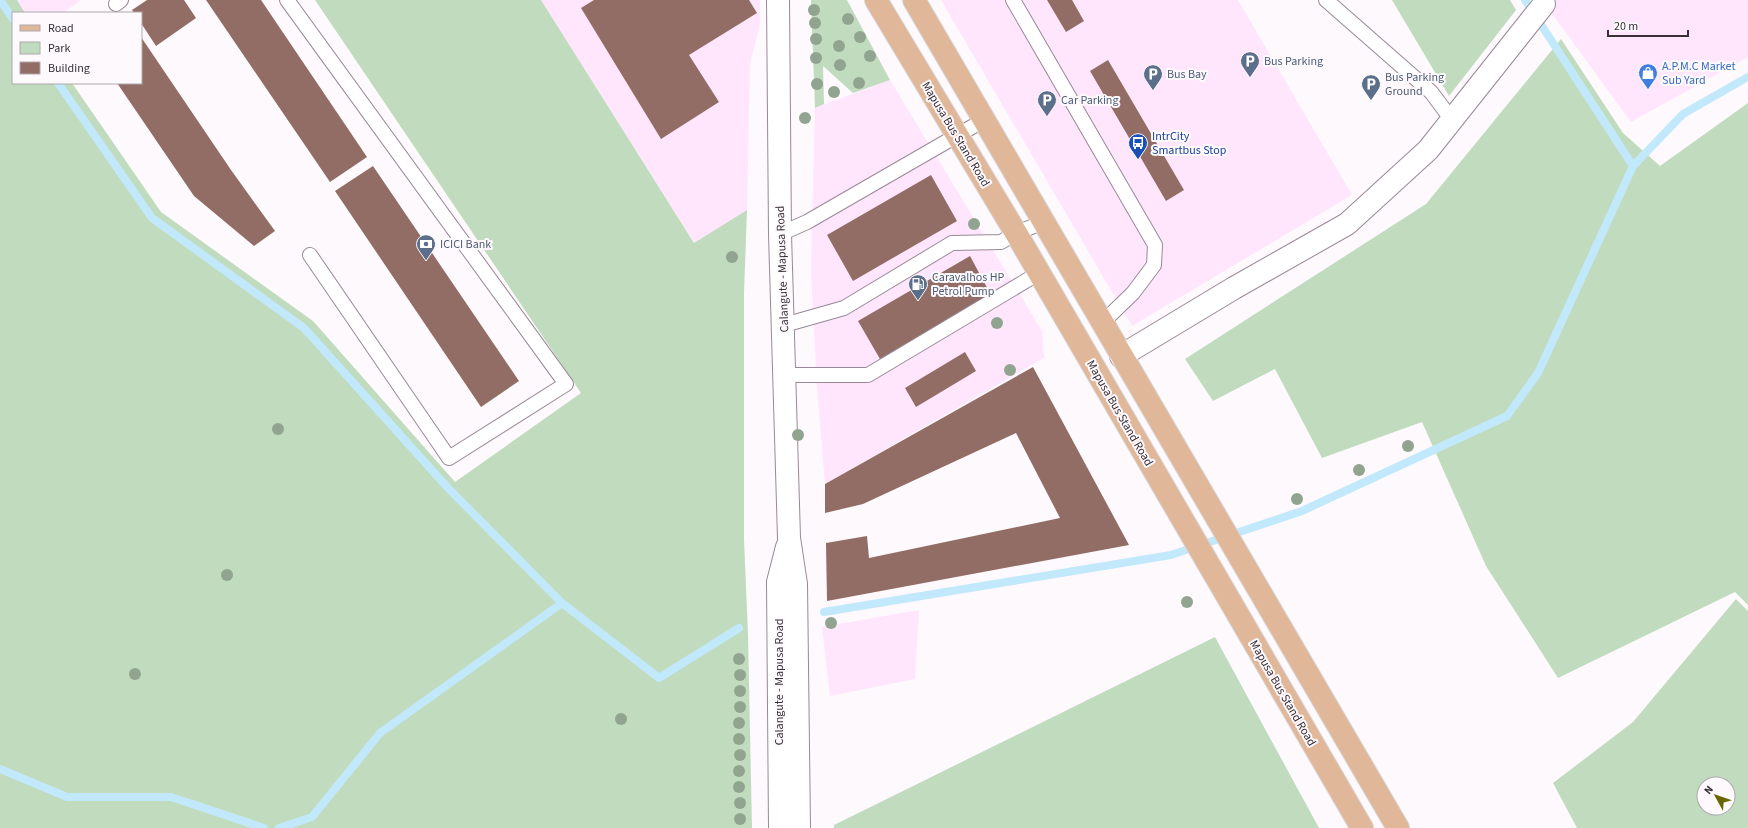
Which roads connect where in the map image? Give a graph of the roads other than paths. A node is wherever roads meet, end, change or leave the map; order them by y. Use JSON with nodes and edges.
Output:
{"nodes":[{"id":1,"x":287,"y":0,"type":"edge"},
{"id":2,"x":778,"y":0,"type":"edge"},
{"id":3,"x":876,"y":0,"type":"edge"},
{"id":4,"x":914,"y":0,"type":"edge"},
{"id":5,"x":1013,"y":0,"type":"edge"},
{"id":6,"x":1326,"y":0,"type":"edge"},
{"id":7,"x":1544,"y":2,"type":"edge"},
{"id":8,"x":984,"y":120,"type":"junction"},
{"id":9,"x":1452,"y":120,"type":"junction"},
{"id":10,"x":957,"y":136,"type":"junction"},
{"id":11,"x":1044,"y":222,"type":"junction"},
{"id":12,"x":1016,"y":233,"type":"junction"},
{"id":13,"x":780,"y":234,"type":"junction"},
{"id":14,"x":310,"y":255,"type":"dead end"},
{"id":15,"x":1039,"y":273,"type":"junction"},
{"id":16,"x":1103,"y":322,"type":"junction"},
{"id":17,"x":784,"y":325,"type":"junction"},
{"id":18,"x":1121,"y":356,"type":"junction"},
{"id":19,"x":785,"y":375,"type":"junction"},
{"id":20,"x":789,"y":538,"type":"junction"},
{"id":21,"x":780,"y":828,"type":"edge"},
{"id":22,"x":799,"y":828,"type":"edge"},
{"id":23,"x":1362,"y":828,"type":"edge"},
{"id":24,"x":1398,"y":828,"type":"edge"}],
"edges":[{"from":1,"to":14,"type":"lane"},
{"from":2,"to":13,"type":"main road","name":"Calangute - Mapusa Road"},
{"from":3,"to":10,"type":"main road","name":"Mapusa Bus Stand Road"},
{"from":4,"to":8,"type":"main road"},
{"from":5,"to":16,"type":"lane"},
{"from":6,"to":9,"type":"lane"},
{"from":7,"to":9,"type":"main road"},
{"from":8,"to":10,"type":"lane"},
{"from":8,"to":11,"type":"main road"},
{"from":9,"to":18,"type":"main road"},
{"from":10,"to":12,"type":"main road","name":"Mapusa Bus Stand Road"},
{"from":10,"to":13,"type":"lane"},
{"from":11,"to":12,"type":"lane"},
{"from":11,"to":16,"type":"main road"},
{"from":12,"to":15,"type":"main road","name":"Mapusa Bus Stand Road"},
{"from":12,"to":17,"type":"lane"},
{"from":13,"to":17,"type":"main road","name":"Calangute - Mapusa Road"},
{"from":15,"to":19,"type":"lane"},
{"from":15,"to":23,"type":"main road","name":"Mapusa Bus Stand Road"},
{"from":16,"to":18,"type":"main road"},
{"from":17,"to":19,"type":"main road","name":"Calangute - Mapusa Road"},
{"from":18,"to":24,"type":"main road"},
{"from":19,"to":20,"type":"main road","name":"Calangute - Mapusa Road"},
{"from":20,"to":21,"type":"main road","name":"Calangute - Mapusa Road"},
{"from":20,"to":22,"type":"main road","name":"Calangute - Mapusa Road"}]}
